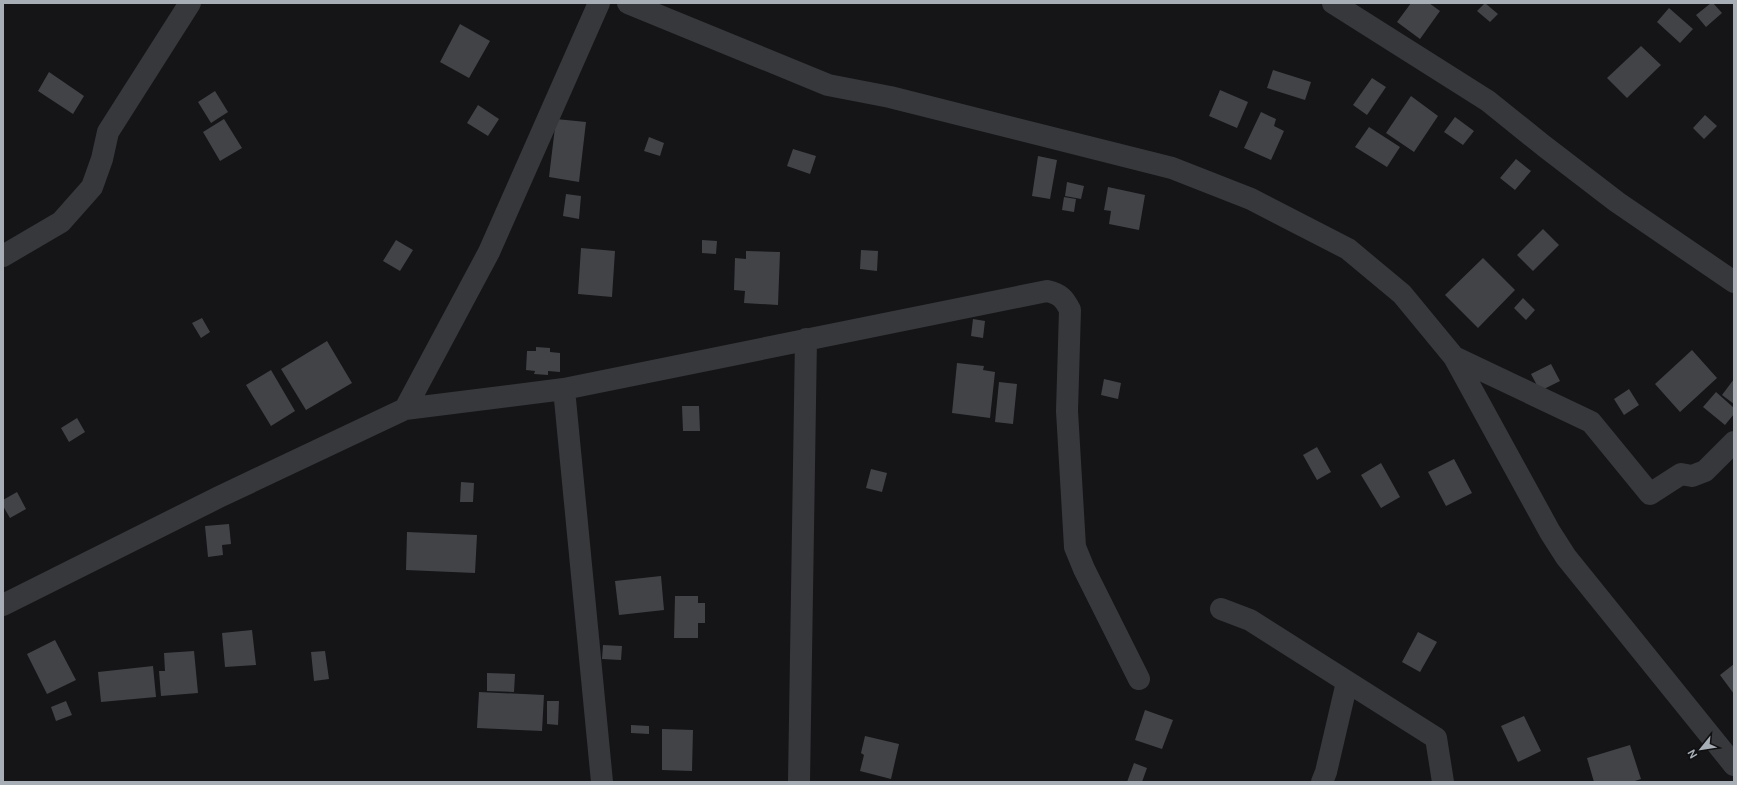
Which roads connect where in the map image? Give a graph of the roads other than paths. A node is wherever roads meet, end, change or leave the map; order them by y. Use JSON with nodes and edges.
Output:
{"nodes":[{"id":1,"x":190,"y":3,"type":"edge"},
{"id":2,"x":599,"y":3,"type":"edge"},
{"id":3,"x":628,"y":3,"type":"edge"},
{"id":4,"x":1333,"y":3,"type":"edge"},
{"id":5,"x":3,"y":256,"type":"edge"},
{"id":6,"x":1734,"y":282,"type":"edge"},
{"id":7,"x":806,"y":339,"type":"junction"},
{"id":8,"x":1454,"y":356,"type":"junction"},
{"id":9,"x":564,"y":389,"type":"junction"},
{"id":10,"x":405,"y":409,"type":"junction"},
{"id":11,"x":1734,"y":442,"type":"edge"},
{"id":12,"x":4,"y":604,"type":"edge"},
{"id":13,"x":1221,"y":609,"type":"dead end"},
{"id":14,"x":1140,"y":678,"type":"dead end"},
{"id":15,"x":1347,"y":682,"type":"junction"},
{"id":16,"x":1734,"y":765,"type":"edge"},
{"id":17,"x":602,"y":782,"type":"edge"},
{"id":18,"x":799,"y":782,"type":"edge"},
{"id":19,"x":1322,"y":782,"type":"edge"},
{"id":20,"x":1443,"y":782,"type":"edge"}],
"edges":[{"from":1,"to":5,"type":"street"},
{"from":2,"to":10,"type":"street"},
{"from":3,"to":8,"type":"street"},
{"from":4,"to":6,"type":"street"},
{"from":7,"to":9,"type":"street"},
{"from":7,"to":14,"type":"street"},
{"from":7,"to":18,"type":"street"},
{"from":8,"to":11,"type":"street"},
{"from":8,"to":16,"type":"street"},
{"from":9,"to":10,"type":"street"},
{"from":9,"to":17,"type":"street"},
{"from":10,"to":12,"type":"street"},
{"from":13,"to":15,"type":"street"},
{"from":15,"to":19,"type":"street"},
{"from":15,"to":20,"type":"street"}]}
